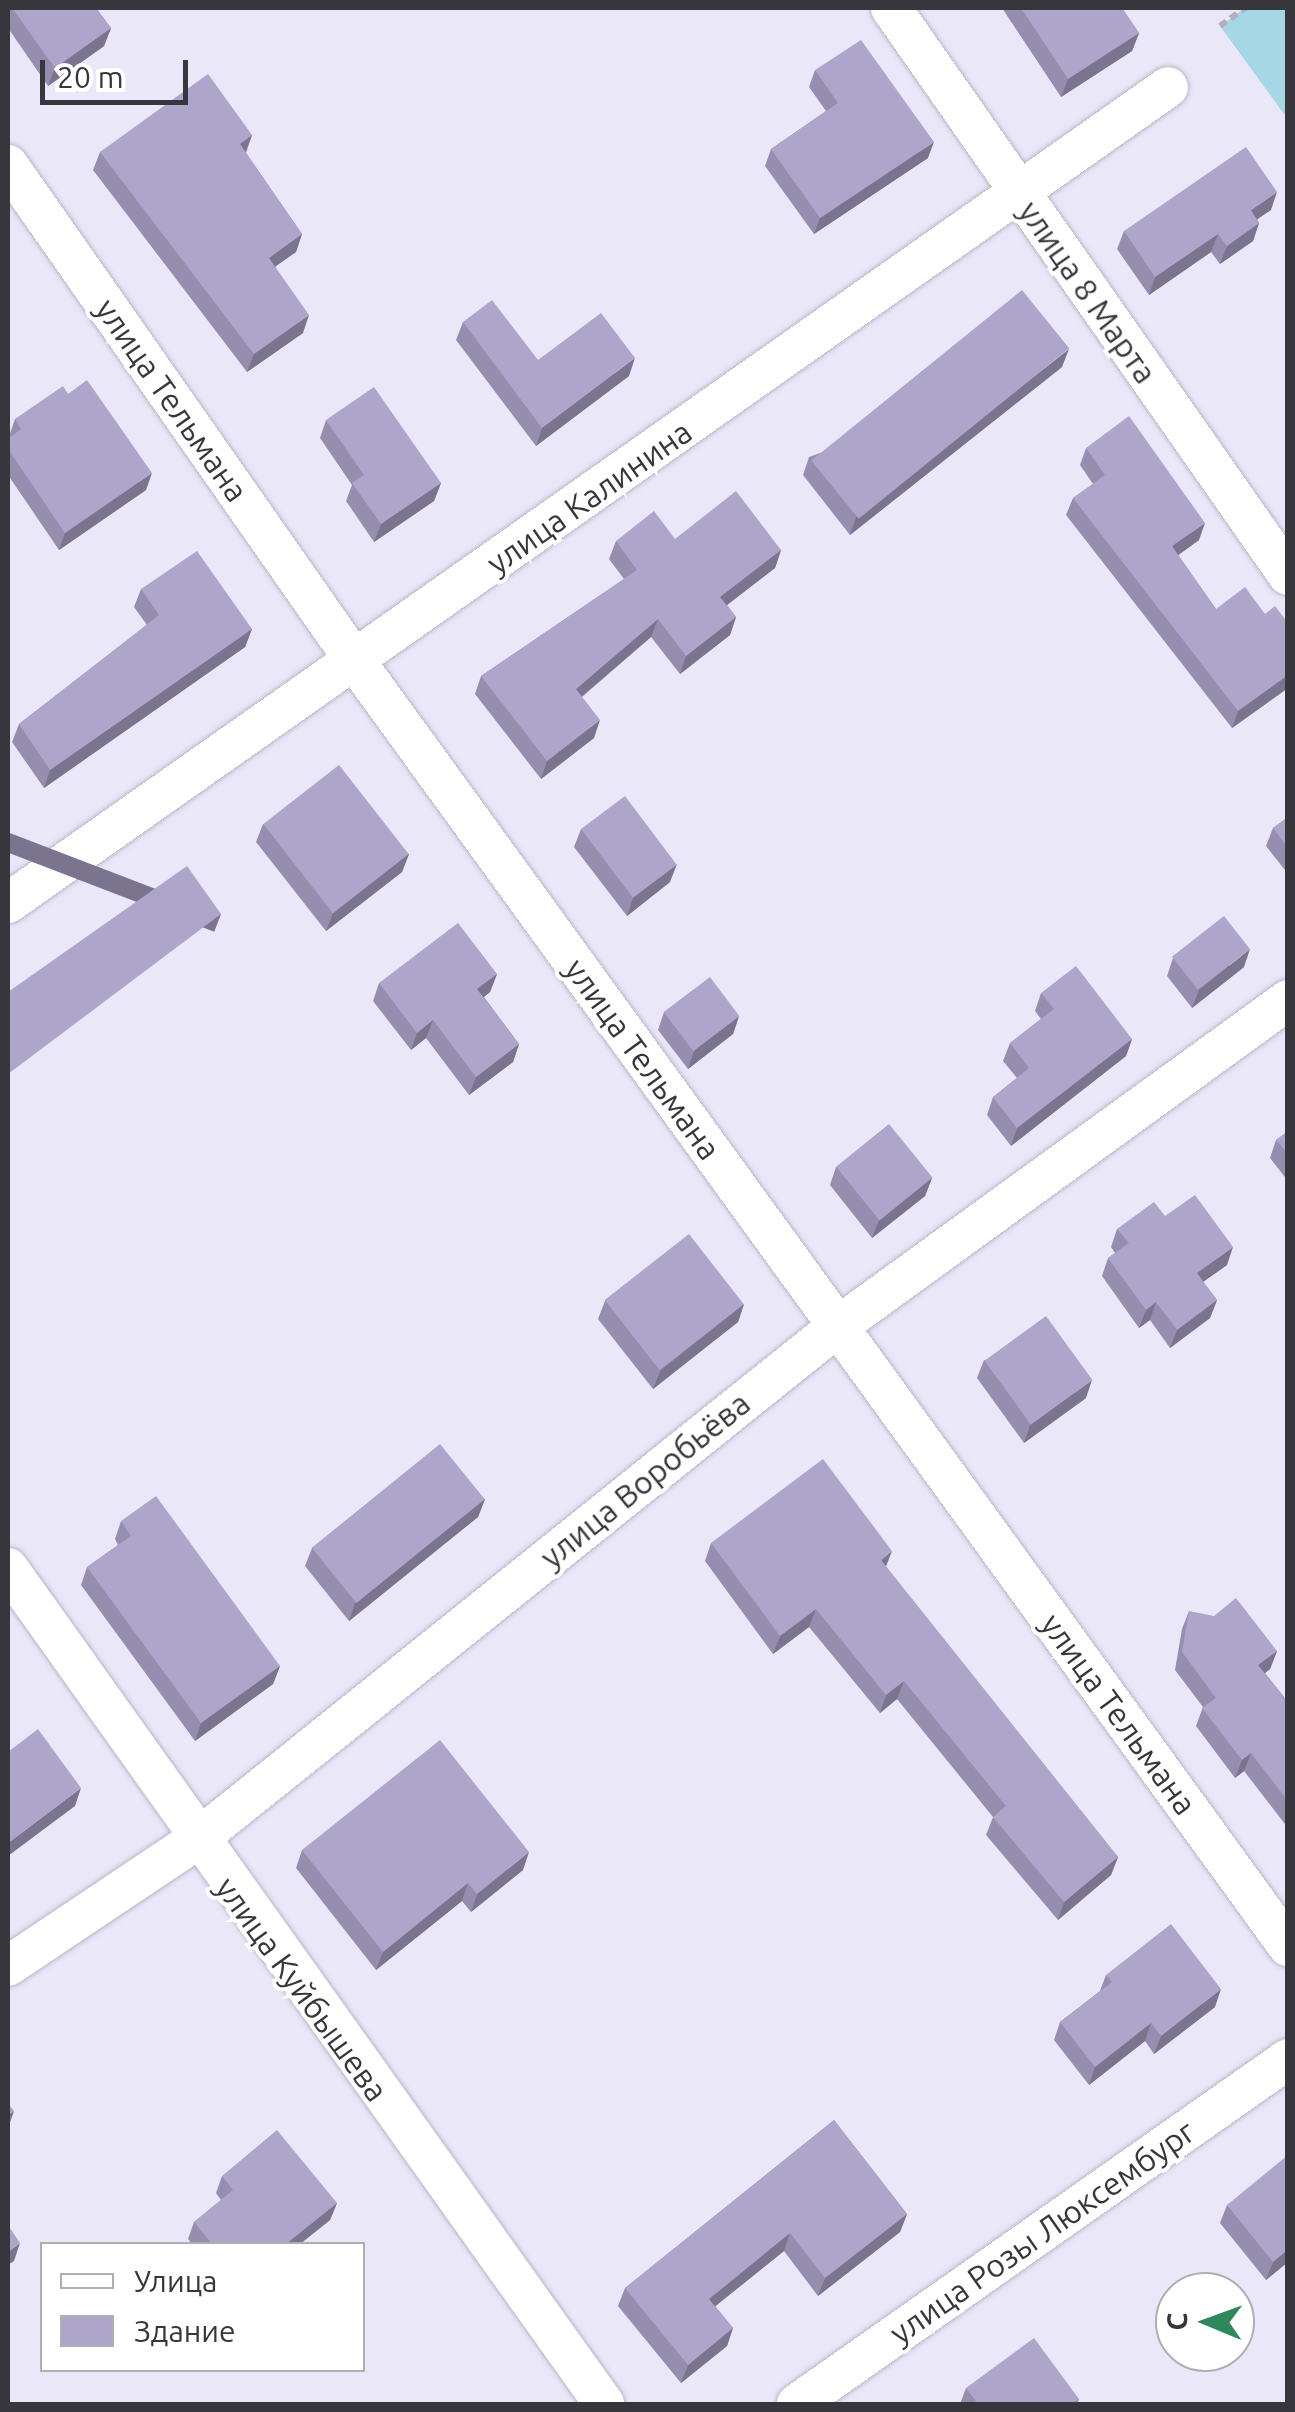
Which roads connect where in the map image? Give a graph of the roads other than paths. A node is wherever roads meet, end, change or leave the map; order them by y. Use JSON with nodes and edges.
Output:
{"nodes":[{"id":1,"x":890,"y":8,"type":"edge"},
{"id":2,"x":1168,"y":87,"type":"dead end"},
{"id":3,"x":8,"y":164,"type":"edge"},
{"id":4,"x":1020,"y":196,"type":"junction"},
{"id":5,"x":1288,"y":576,"type":"edge"},
{"id":6,"x":356,"y":662,"type":"junction"},
{"id":7,"x":8,"y":903,"type":"edge"},
{"id":8,"x":1288,"y":1000,"type":"edge"},
{"id":9,"x":837,"y":1327,"type":"junction"},
{"id":10,"x":8,"y":1568,"type":"edge"},
{"id":11,"x":195,"y":1841,"type":"junction"},
{"id":12,"x":1288,"y":1946,"type":"edge"},
{"id":13,"x":8,"y":1966,"type":"edge"},
{"id":14,"x":1288,"y":2059,"type":"edge"},
{"id":15,"x":604,"y":2404,"type":"edge"},
{"id":16,"x":797,"y":2404,"type":"edge"}],
"edges":[{"from":1,"to":4,"type":"street","name":"улица 8 Марта"},
{"from":2,"to":4,"type":"street","name":"улица Калинина"},
{"from":3,"to":6,"type":"street","name":"улица Тельмана"},
{"from":4,"to":5,"type":"street","name":"улица 8 Марта"},
{"from":4,"to":6,"type":"street","name":"улица Калинина"},
{"from":6,"to":7,"type":"street","name":"улица Калинина"},
{"from":6,"to":9,"type":"street","name":"улица Тельмана"},
{"from":8,"to":9,"type":"street","name":"улица Воробьёва"},
{"from":9,"to":11,"type":"street","name":"улица Воробьёва"},
{"from":9,"to":12,"type":"street","name":"улица Тельмана"},
{"from":10,"to":11,"type":"street","name":"улица Куйбышева"},
{"from":11,"to":13,"type":"street","name":"улица Воробьёва"},
{"from":11,"to":15,"type":"street","name":"улица Куйбышева"},
{"from":14,"to":16,"type":"street","name":"улица Розы Люксембург"}]}
